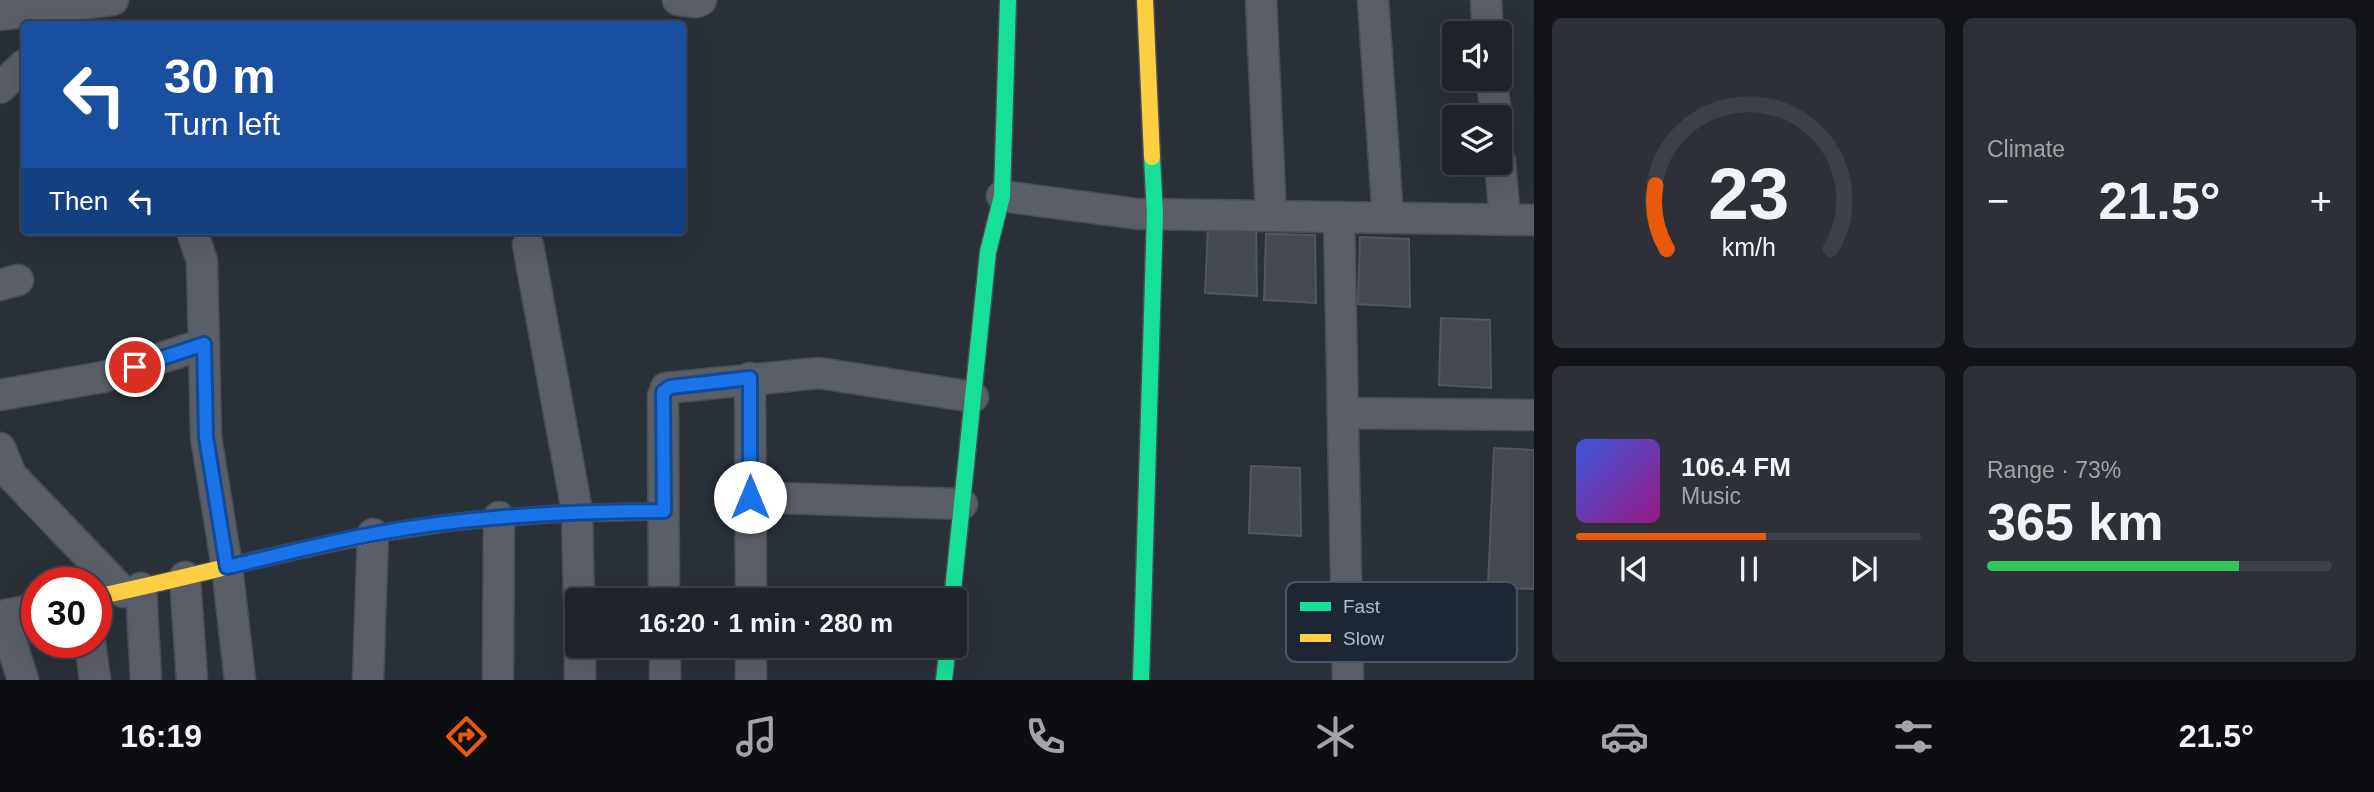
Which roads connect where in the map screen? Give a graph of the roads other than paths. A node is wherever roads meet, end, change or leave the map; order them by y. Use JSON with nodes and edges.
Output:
{"nodes":[{"id":1,"x":678,"y":0,"type":"edge"},
{"id":2,"x":701,"y":0,"type":"edge"},
{"id":3,"x":1008,"y":0,"type":"edge"},
{"id":4,"x":1145,"y":0,"type":"edge"},
{"id":5,"x":1261,"y":0,"type":"edge"},
{"id":6,"x":1373,"y":0,"type":"edge"},
{"id":7,"x":1486,"y":0,"type":"edge"},
{"id":8,"x":112,"y":9,"type":"edge"},
{"id":9,"x":0,"y":15,"type":"edge"},
{"id":10,"x":79,"y":21,"type":"edge"},
{"id":11,"x":1487,"y":21,"type":"edge"},
{"id":12,"x":21,"y":68,"type":"edge"},
{"id":13,"x":0,"y":88,"type":"edge"},
{"id":14,"x":1504,"y":175,"type":"edge"},
{"id":15,"x":1002,"y":196,"type":"junction"},
{"id":16,"x":1155,"y":214,"type":"junction"},
{"id":17,"x":1271,"y":216,"type":"junction"},
{"id":18,"x":1339,"y":217,"type":"junction"},
{"id":19,"x":1388,"y":218,"type":"junction"},
{"id":20,"x":1519,"y":219,"type":"edge"},
{"id":21,"x":193,"y":235,"type":"edge"},
{"id":22,"x":528,"y":245,"type":"dead end"},
{"id":23,"x":204,"y":344,"type":"junction"},
{"id":24,"x":750,"y":378,"type":"junction"},
{"id":25,"x":0,"y":395,"type":"edge"},
{"id":26,"x":973,"y":397,"type":"junction"},
{"id":27,"x":1343,"y":413,"type":"junction"},
{"id":28,"x":1534,"y":415,"type":"edge"},
{"id":29,"x":0,"y":448,"type":"edge"},
{"id":30,"x":750,"y":497,"type":"junction"},
{"id":31,"x":962,"y":504,"type":"junction"},
{"id":32,"x":577,"y":511,"type":"junction"},
{"id":33,"x":664,"y":511,"type":"junction"},
{"id":34,"x":499,"y":517,"type":"junction"},
{"id":35,"x":373,"y":534,"type":"junction"},
{"id":36,"x":227,"y":567,"type":"junction"},
{"id":37,"x":185,"y":577,"type":"junction"},
{"id":38,"x":1346,"y":582,"type":"edge"},
{"id":39,"x":579,"y":588,"type":"edge"},
{"id":40,"x":664,"y":588,"type":"edge"},
{"id":41,"x":751,"y":588,"type":"edge"},
{"id":42,"x":953,"y":588,"type":"edge"},
{"id":43,"x":120,"y":592,"type":"edge"},
{"id":44,"x":21,"y":612,"type":"edge"},
{"id":45,"x":1,"y":616,"type":"edge"},
{"id":46,"x":92,"y":658,"type":"edge"},
{"id":47,"x":580,"y":658,"type":"edge"},
{"id":48,"x":665,"y":658,"type":"edge"},
{"id":49,"x":751,"y":658,"type":"edge"},
{"id":50,"x":946,"y":658,"type":"edge"},
{"id":51,"x":1348,"y":662,"type":"edge"},
{"id":52,"x":23,"y":680,"type":"edge"},
{"id":53,"x":95,"y":680,"type":"edge"},
{"id":54,"x":146,"y":680,"type":"edge"},
{"id":55,"x":192,"y":680,"type":"edge"},
{"id":56,"x":240,"y":680,"type":"edge"},
{"id":57,"x":368,"y":680,"type":"edge"},
{"id":58,"x":498,"y":680,"type":"edge"},
{"id":59,"x":580,"y":680,"type":"edge"},
{"id":60,"x":665,"y":680,"type":"edge"},
{"id":61,"x":751,"y":680,"type":"edge"},
{"id":62,"x":944,"y":680,"type":"edge"},
{"id":63,"x":1141,"y":680,"type":"edge"},
{"id":64,"x":1348,"y":680,"type":"edge"}],
"edges":[{"from":1,"to":2,"type":"street"},
{"from":3,"to":15,"type":"street"},
{"from":4,"to":16,"type":"street"},
{"from":5,"to":17,"type":"street"},
{"from":6,"to":19,"type":"street"},
{"from":7,"to":11,"type":"street"},
{"from":8,"to":9,"type":"street"},
{"from":8,"to":10,"type":"street"},
{"from":12,"to":13,"type":"street"},
{"from":14,"to":20,"type":"street"},
{"from":15,"to":16,"type":"street"},
{"from":15,"to":26,"type":"street"},
{"from":16,"to":17,"type":"street"},
{"from":16,"to":63,"type":"street"},
{"from":17,"to":18,"type":"street"},
{"from":18,"to":19,"type":"street"},
{"from":18,"to":27,"type":"street"},
{"from":19,"to":20,"type":"street"},
{"from":21,"to":23,"type":"street"},
{"from":22,"to":32,"type":"street"},
{"from":23,"to":25,"type":"street"},
{"from":23,"to":36,"type":"street"},
{"from":24,"to":26,"type":"street"},
{"from":24,"to":30,"type":"street"},
{"from":24,"to":33,"type":"street"},
{"from":26,"to":31,"type":"street"},
{"from":27,"to":28,"type":"street"},
{"from":27,"to":38,"type":"street"},
{"from":29,"to":43,"type":"street"},
{"from":30,"to":31,"type":"street"},
{"from":30,"to":41,"type":"street"},
{"from":31,"to":42,"type":"street"},
{"from":32,"to":33,"type":"street"},
{"from":32,"to":34,"type":"street"},
{"from":32,"to":39,"type":"street"},
{"from":33,"to":40,"type":"street"},
{"from":34,"to":35,"type":"street"},
{"from":34,"to":58,"type":"street"},
{"from":35,"to":36,"type":"street"},
{"from":35,"to":57,"type":"street"},
{"from":36,"to":37,"type":"street"},
{"from":36,"to":56,"type":"street"},
{"from":37,"to":43,"type":"street"},
{"from":37,"to":55,"type":"street"},
{"from":43,"to":54,"type":"street"},
{"from":44,"to":45,"type":"street"},
{"from":45,"to":52,"type":"street"},
{"from":46,"to":53,"type":"street"},
{"from":47,"to":59,"type":"street"},
{"from":48,"to":60,"type":"street"},
{"from":49,"to":61,"type":"street"},
{"from":50,"to":62,"type":"street"},
{"from":51,"to":64,"type":"street"}]}
